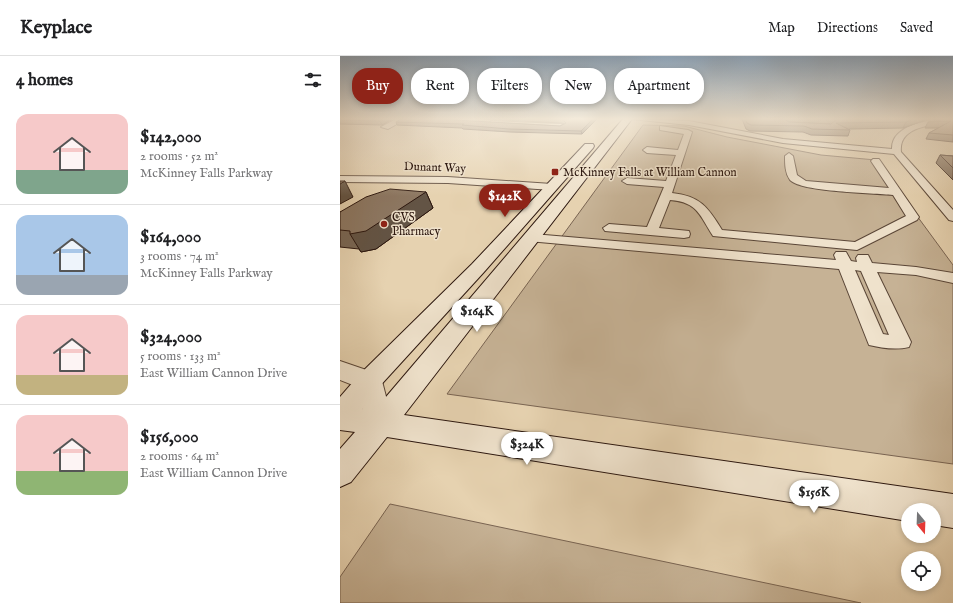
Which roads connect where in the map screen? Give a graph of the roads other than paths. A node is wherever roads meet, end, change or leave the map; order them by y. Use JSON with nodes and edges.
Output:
{"nodes":[{"id":1,"x":589,"y":145,"type":"edge"},
{"id":2,"x":608,"y":145,"type":"edge"},
{"id":3,"x":684,"y":145,"type":"edge"},
{"id":4,"x":820,"y":145,"type":"edge"},
{"id":5,"x":896,"y":145,"type":"edge"},
{"id":6,"x":647,"y":150,"type":"dead end"},
{"id":7,"x":897,"y":152,"type":"junction"},
{"id":8,"x":681,"y":153,"type":"junction"},
{"id":9,"x":788,"y":156,"type":"dead end"},
{"id":10,"x":876,"y":161,"type":"dead end"},
{"id":11,"x":791,"y":172,"type":"junction"},
{"id":12,"x":806,"y":173,"type":"dead end"},
{"id":13,"x":873,"y":178,"type":"dead end"},
{"id":14,"x":340,"y":179,"type":"edge"},
{"id":15,"x":888,"y":179,"type":"junction"},
{"id":16,"x":627,"y":181,"type":"dead end"},
{"id":17,"x":670,"y":184,"type":"junction"},
{"id":18,"x":552,"y":187,"type":"junction"},
{"id":19,"x":897,"y":192,"type":"junction"},
{"id":20,"x":666,"y":196,"type":"junction"},
{"id":21,"x":953,"y":217,"type":"edge"},
{"id":22,"x":609,"y":228,"type":"dead end"},
{"id":23,"x":652,"y":231,"type":"junction"},
{"id":24,"x":684,"y":234,"type":"dead end"},
{"id":25,"x":533,"y":238,"type":"junction"},
{"id":26,"x":837,"y":245,"type":"junction"},
{"id":27,"x":858,"y":246,"type":"junction"},
{"id":28,"x":845,"y":265,"type":"junction"},
{"id":29,"x":868,"y":267,"type":"junction"},
{"id":30,"x":953,"y":278,"type":"edge"},
{"id":31,"x":340,"y":370,"type":"edge"},
{"id":32,"x":369,"y":381,"type":"junction"},
{"id":33,"x":340,"y":418,"type":"edge"},
{"id":34,"x":379,"y":424,"type":"junction"},
{"id":35,"x":340,"y":472,"type":"edge"},
{"id":36,"x":953,"y":511,"type":"edge"}],
"edges":[{"from":1,"to":18,"type":"main road"},
{"from":2,"to":25,"type":"main road"},
{"from":3,"to":8,"type":"street"},
{"from":4,"to":7,"type":"street"},
{"from":5,"to":7,"type":"street"},
{"from":6,"to":8,"type":"street"},
{"from":7,"to":21,"type":"street"},
{"from":8,"to":17,"type":"street"},
{"from":9,"to":11,"type":"street"},
{"from":10,"to":15,"type":"street"},
{"from":11,"to":12,"type":"street"},
{"from":11,"to":19,"type":"street"},
{"from":13,"to":15,"type":"street"},
{"from":14,"to":18,"type":"street","name":"Dunant Way"},
{"from":15,"to":19,"type":"street"},
{"from":16,"to":17,"type":"street"},
{"from":17,"to":20,"type":"street"},
{"from":18,"to":32,"type":"main road"},
{"from":19,"to":27,"type":"street"},
{"from":20,"to":23,"type":"street"},
{"from":20,"to":26,"type":"street"},
{"from":22,"to":23,"type":"street"},
{"from":23,"to":24,"type":"street"},
{"from":25,"to":28,"type":"street"},
{"from":25,"to":34,"type":"main road"},
{"from":26,"to":27,"type":"street"},
{"from":26,"to":28,"type":"street"},
{"from":27,"to":29,"type":"street"},
{"from":28,"to":29,"type":"street"},
{"from":28,"to":29,"type":"street"},
{"from":29,"to":30,"type":"street"},
{"from":31,"to":32,"type":"main road"},
{"from":32,"to":33,"type":"main road"},
{"from":32,"to":34,"type":"main road"},
{"from":33,"to":34,"type":"main road"},
{"from":34,"to":35,"type":"main road"},
{"from":34,"to":36,"type":"main road"}]}
